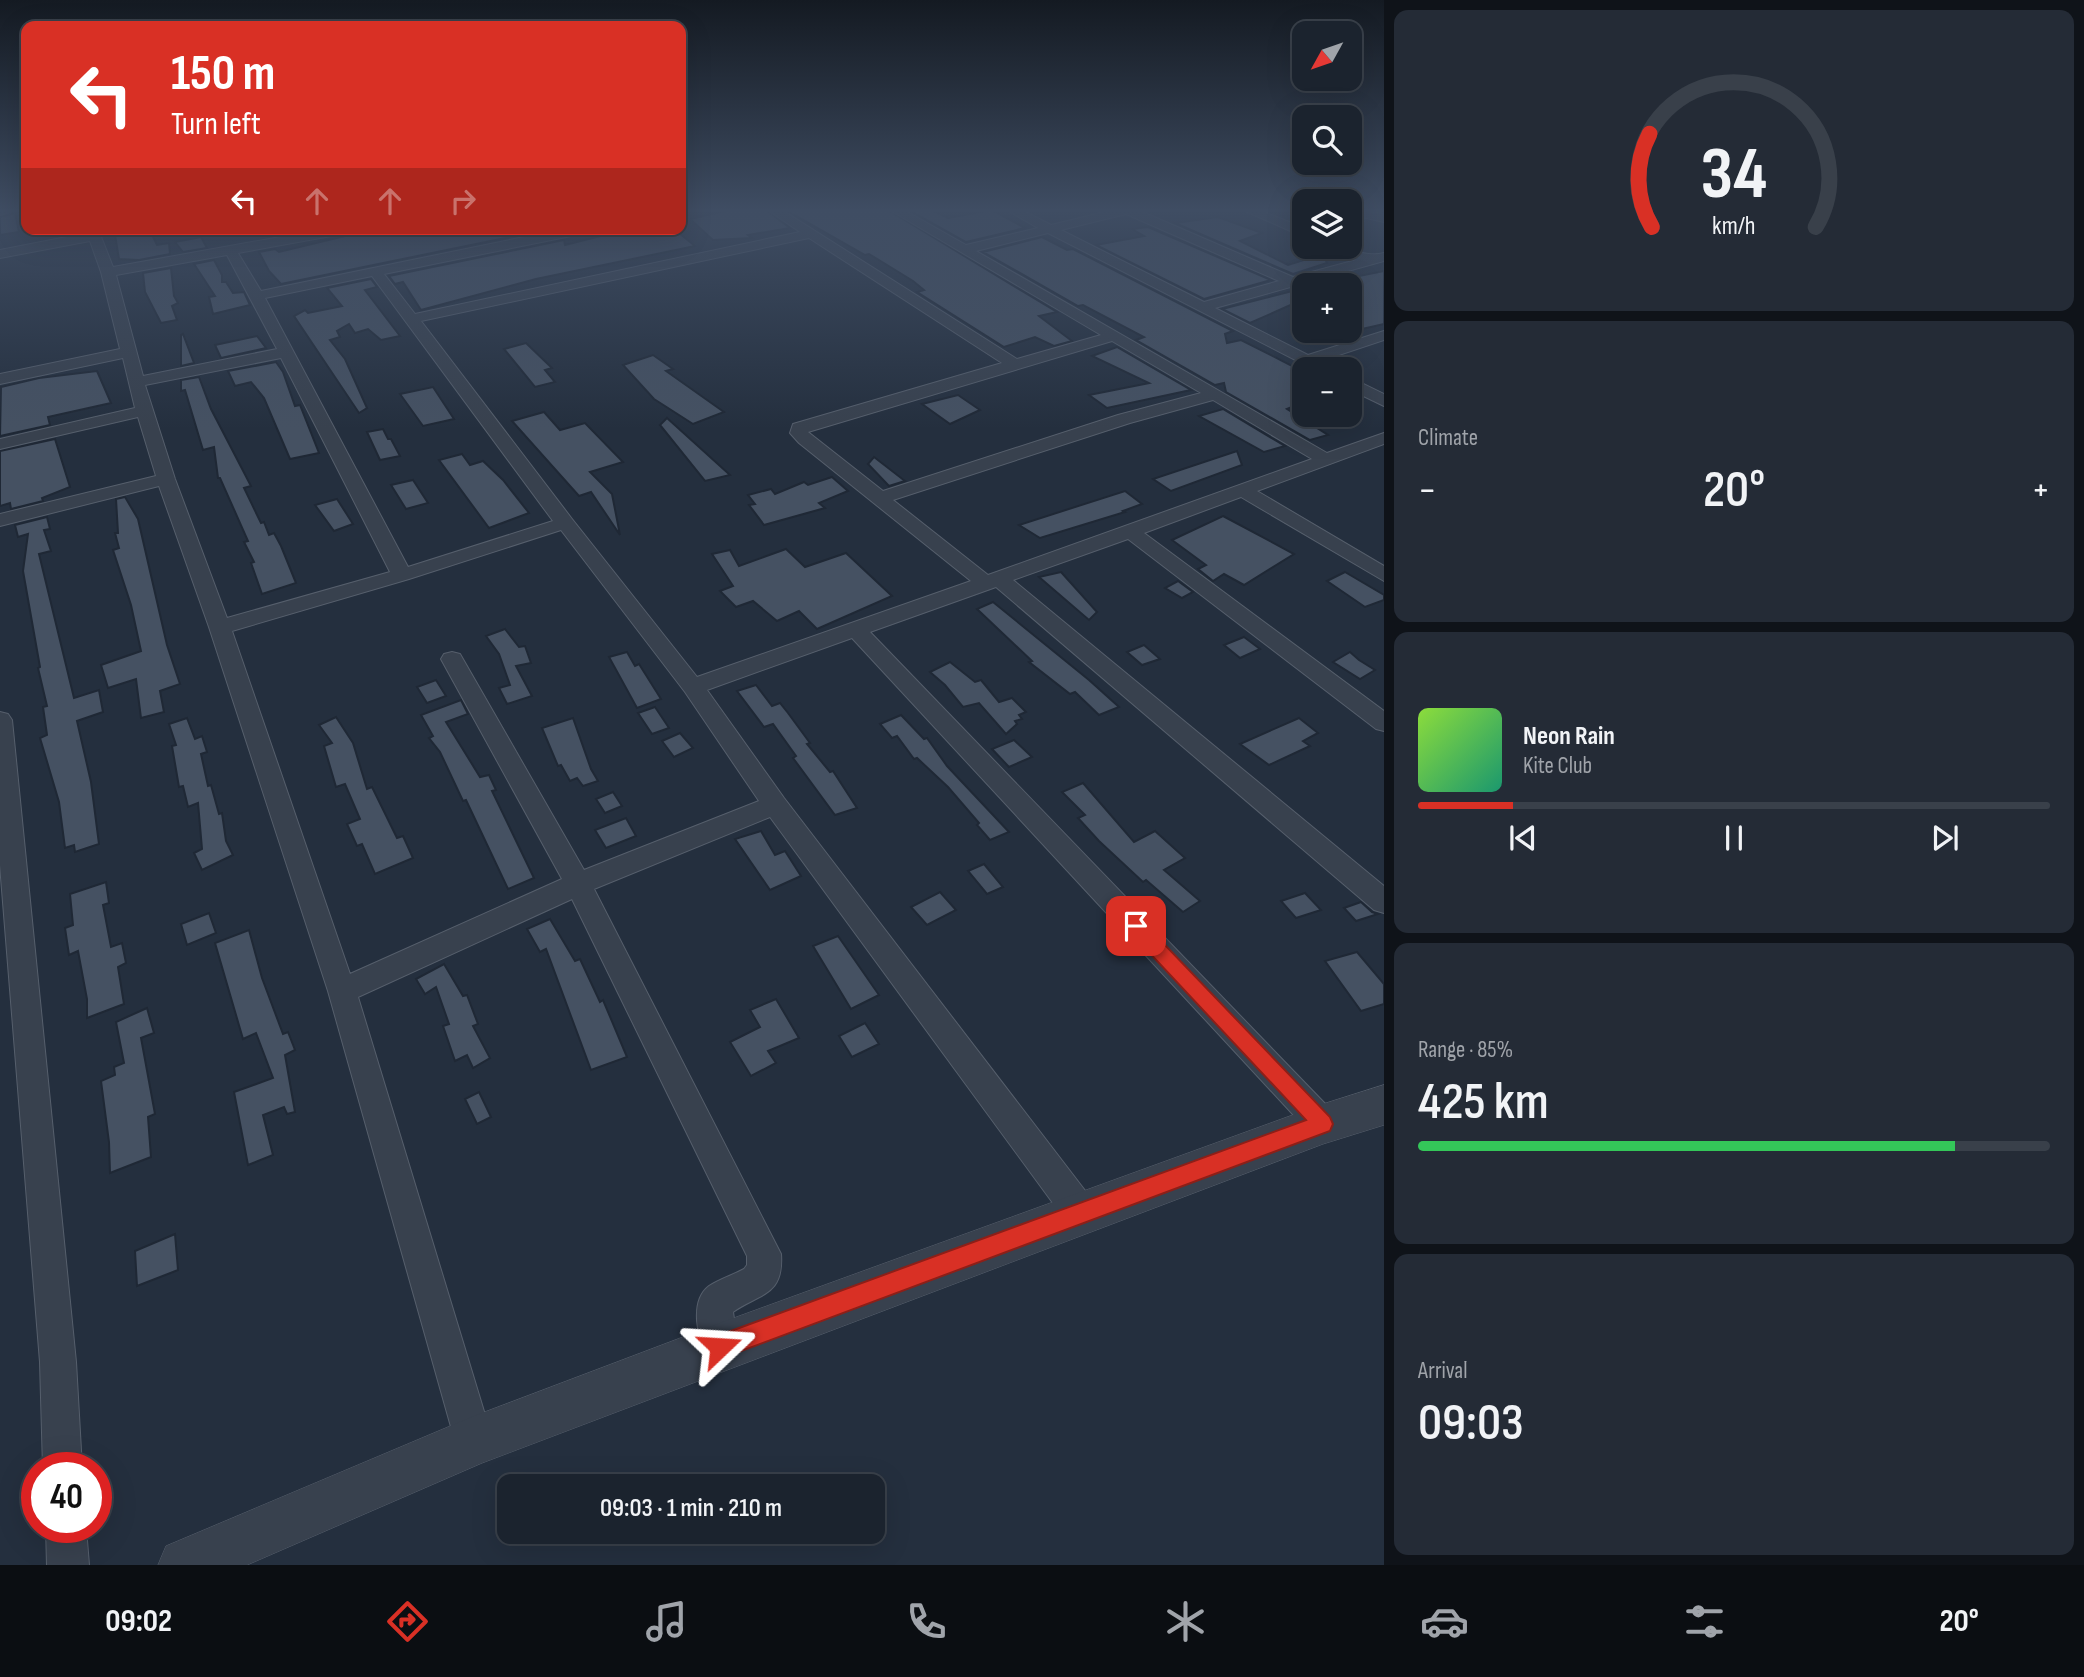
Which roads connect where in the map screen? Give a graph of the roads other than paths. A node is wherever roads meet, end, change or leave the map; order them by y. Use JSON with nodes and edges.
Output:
{"nodes":[{"id":1,"x":111,"y":283,"type":"edge"},
{"id":2,"x":250,"y":283,"type":"edge"},
{"id":3,"x":321,"y":283,"type":"edge"},
{"id":4,"x":384,"y":283,"type":"edge"},
{"id":5,"x":580,"y":283,"type":"edge"},
{"id":6,"x":887,"y":283,"type":"edge"},
{"id":7,"x":1024,"y":283,"type":"edge"},
{"id":8,"x":1159,"y":283,"type":"edge"},
{"id":9,"x":1288,"y":283,"type":"edge"},
{"id":10,"x":257,"y":296,"type":"junction"},
{"id":11,"x":1205,"y":306,"type":"junction"},
{"id":12,"x":411,"y":319,"type":"junction"},
{"id":13,"x":1384,"y":335,"type":"edge"},
{"id":14,"x":1113,"y":336,"type":"junction"},
{"id":15,"x":129,"y":352,"type":"junction"},
{"id":16,"x":287,"y":352,"type":"junction"},
{"id":17,"x":1301,"y":357,"type":"edge"},
{"id":18,"x":1316,"y":357,"type":"edge"},
{"id":19,"x":1015,"y":364,"type":"junction"},
{"id":20,"x":0,"y":379,"type":"edge"},
{"id":21,"x":138,"y":382,"type":"junction"},
{"id":22,"x":1362,"y":389,"type":"edge"},
{"id":23,"x":1215,"y":394,"type":"junction"},
{"id":24,"x":1384,"y":401,"type":"edge"},
{"id":25,"x":144,"y":411,"type":"junction"},
{"id":26,"x":1384,"y":438,"type":"edge"},
{"id":27,"x":0,"y":443,"type":"edge"},
{"id":28,"x":1325,"y":459,"type":"junction"},
{"id":29,"x":166,"y":479,"type":"junction"},
{"id":30,"x":1240,"y":489,"type":"junction"},
{"id":31,"x":880,"y":498,"type":"junction"},
{"id":32,"x":0,"y":520,"type":"edge"},
{"id":33,"x":565,"y":523,"type":"junction"},
{"id":34,"x":1130,"y":532,"type":"junction"},
{"id":35,"x":1384,"y":574,"type":"edge"},
{"id":36,"x":402,"y":575,"type":"junction"},
{"id":37,"x":992,"y":581,"type":"junction"},
{"id":38,"x":220,"y":627,"type":"junction"},
{"id":39,"x":855,"y":629,"type":"junction"},
{"id":40,"x":452,"y":659,"type":"dead end"},
{"id":41,"x":693,"y":687,"type":"junction"},
{"id":42,"x":0,"y":720,"type":"edge"},
{"id":43,"x":1384,"y":723,"type":"edge"},
{"id":44,"x":775,"y":805,"type":"junction"},
{"id":45,"x":578,"y":884,"type":"junction"},
{"id":46,"x":1384,"y":902,"type":"edge"},
{"id":47,"x":342,"y":991,"type":"junction"},
{"id":48,"x":1384,"y":1105,"type":"edge"},
{"id":49,"x":1323,"y":1124,"type":"junction"},
{"id":50,"x":1081,"y":1213,"type":"junction"},
{"id":51,"x":720,"y":1347,"type":"junction"},
{"id":52,"x":474,"y":1441,"type":"junction"},
{"id":53,"x":62,"y":1452,"type":"edge"},
{"id":54,"x":67,"y":1543,"type":"edge"},
{"id":55,"x":68,"y":1565,"type":"edge"},
{"id":56,"x":185,"y":1565,"type":"edge"}],
"edges":[{"from":1,"to":15,"type":"street"},
{"from":2,"to":10,"type":"street"},
{"from":3,"to":10,"type":"street"},
{"from":4,"to":12,"type":"street"},
{"from":5,"to":12,"type":"street"},
{"from":6,"to":19,"type":"street"},
{"from":7,"to":14,"type":"street"},
{"from":8,"to":11,"type":"street"},
{"from":9,"to":11,"type":"street"},
{"from":10,"to":16,"type":"street"},
{"from":11,"to":17,"type":"street"},
{"from":12,"to":33,"type":"street"},
{"from":13,"to":18,"type":"street"},
{"from":14,"to":19,"type":"street"},
{"from":14,"to":23,"type":"street"},
{"from":15,"to":20,"type":"street"},
{"from":15,"to":21,"type":"street"},
{"from":16,"to":21,"type":"street"},
{"from":16,"to":36,"type":"street"},
{"from":19,"to":31,"type":"street"},
{"from":21,"to":25,"type":"street"},
{"from":22,"to":24,"type":"street"},
{"from":23,"to":28,"type":"street"},
{"from":23,"to":31,"type":"street"},
{"from":25,"to":27,"type":"street"},
{"from":25,"to":29,"type":"street"},
{"from":26,"to":28,"type":"street"},
{"from":28,"to":30,"type":"street"},
{"from":29,"to":32,"type":"street"},
{"from":29,"to":38,"type":"street"},
{"from":30,"to":34,"type":"street"},
{"from":30,"to":35,"type":"street"},
{"from":31,"to":37,"type":"street"},
{"from":33,"to":36,"type":"street"},
{"from":33,"to":41,"type":"street"},
{"from":34,"to":37,"type":"street"},
{"from":34,"to":43,"type":"street"},
{"from":36,"to":38,"type":"street"},
{"from":37,"to":39,"type":"street"},
{"from":37,"to":46,"type":"street"},
{"from":38,"to":47,"type":"street"},
{"from":39,"to":41,"type":"street"},
{"from":39,"to":49,"type":"street"},
{"from":40,"to":45,"type":"street"},
{"from":41,"to":44,"type":"street"},
{"from":42,"to":53,"type":"street"},
{"from":44,"to":45,"type":"street"},
{"from":44,"to":50,"type":"street"},
{"from":45,"to":47,"type":"street"},
{"from":45,"to":51,"type":"street"},
{"from":47,"to":52,"type":"street"},
{"from":48,"to":49,"type":"street"},
{"from":49,"to":50,"type":"street"},
{"from":50,"to":51,"type":"street"},
{"from":51,"to":52,"type":"street"},
{"from":52,"to":56,"type":"street"},
{"from":54,"to":55,"type":"street"}]}
